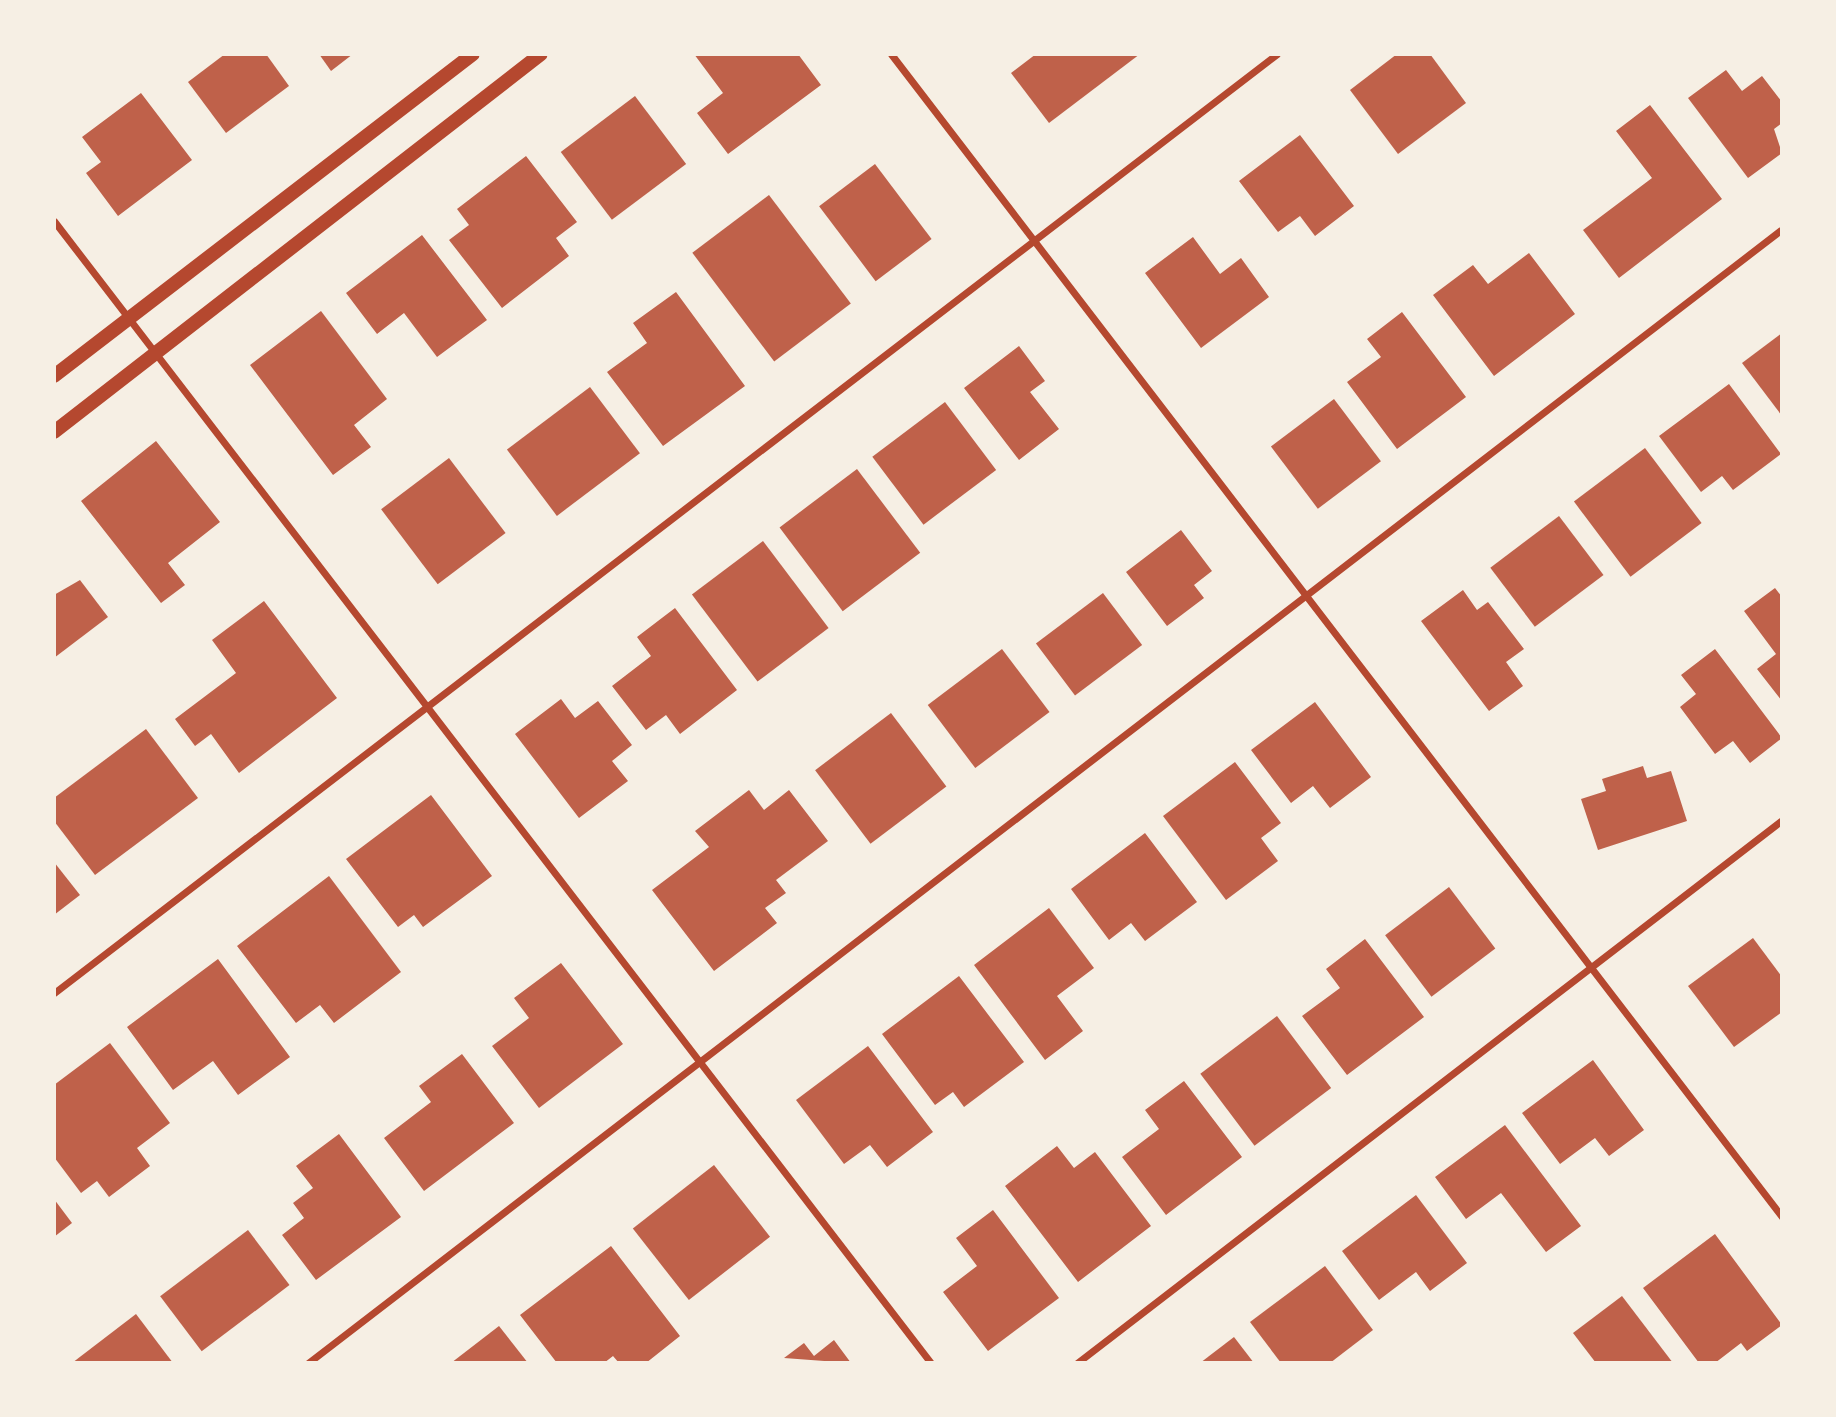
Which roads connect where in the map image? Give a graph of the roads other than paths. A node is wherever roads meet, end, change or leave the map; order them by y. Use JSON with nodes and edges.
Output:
{"nodes":[{"id":1,"x":473,"y":54,"type":"edge"},
{"id":2,"x":541,"y":54,"type":"edge"},
{"id":3,"x":891,"y":54,"type":"edge"},
{"id":4,"x":1276,"y":54,"type":"edge"},
{"id":5,"x":54,"y":221,"type":"edge"},
{"id":6,"x":1782,"y":229,"type":"edge"},
{"id":7,"x":1034,"y":241,"type":"junction"},
{"id":8,"x":128,"y":319,"type":"junction"},
{"id":9,"x":156,"y":354,"type":"junction"},
{"id":10,"x":54,"y":376,"type":"edge"},
{"id":11,"x":54,"y":432,"type":"edge"},
{"id":12,"x":1305,"y":595,"type":"junction"},
{"id":13,"x":429,"y":707,"type":"junction"},
{"id":14,"x":1782,"y":820,"type":"edge"},
{"id":15,"x":1590,"y":967,"type":"junction"},
{"id":16,"x":54,"y":993,"type":"edge"},
{"id":17,"x":699,"y":1060,"type":"junction"},
{"id":18,"x":1782,"y":1217,"type":"edge"},
{"id":19,"x":308,"y":1363,"type":"edge"},
{"id":20,"x":931,"y":1363,"type":"edge"},
{"id":21,"x":1077,"y":1363,"type":"edge"}],
"edges":[{"from":1,"to":8,"type":"main road"},
{"from":2,"to":9,"type":"main road"},
{"from":3,"to":7,"type":"street"},
{"from":4,"to":7,"type":"street"},
{"from":5,"to":8,"type":"street"},
{"from":6,"to":12,"type":"street"},
{"from":7,"to":12,"type":"street"},
{"from":7,"to":13,"type":"street"},
{"from":8,"to":9,"type":"street"},
{"from":8,"to":10,"type":"main road"},
{"from":9,"to":11,"type":"main road"},
{"from":9,"to":13,"type":"street"},
{"from":12,"to":15,"type":"street"},
{"from":12,"to":17,"type":"street"},
{"from":13,"to":16,"type":"street"},
{"from":13,"to":17,"type":"street"},
{"from":14,"to":15,"type":"street"},
{"from":15,"to":18,"type":"street"},
{"from":15,"to":21,"type":"street"},
{"from":17,"to":19,"type":"street"},
{"from":17,"to":20,"type":"street"}]}
